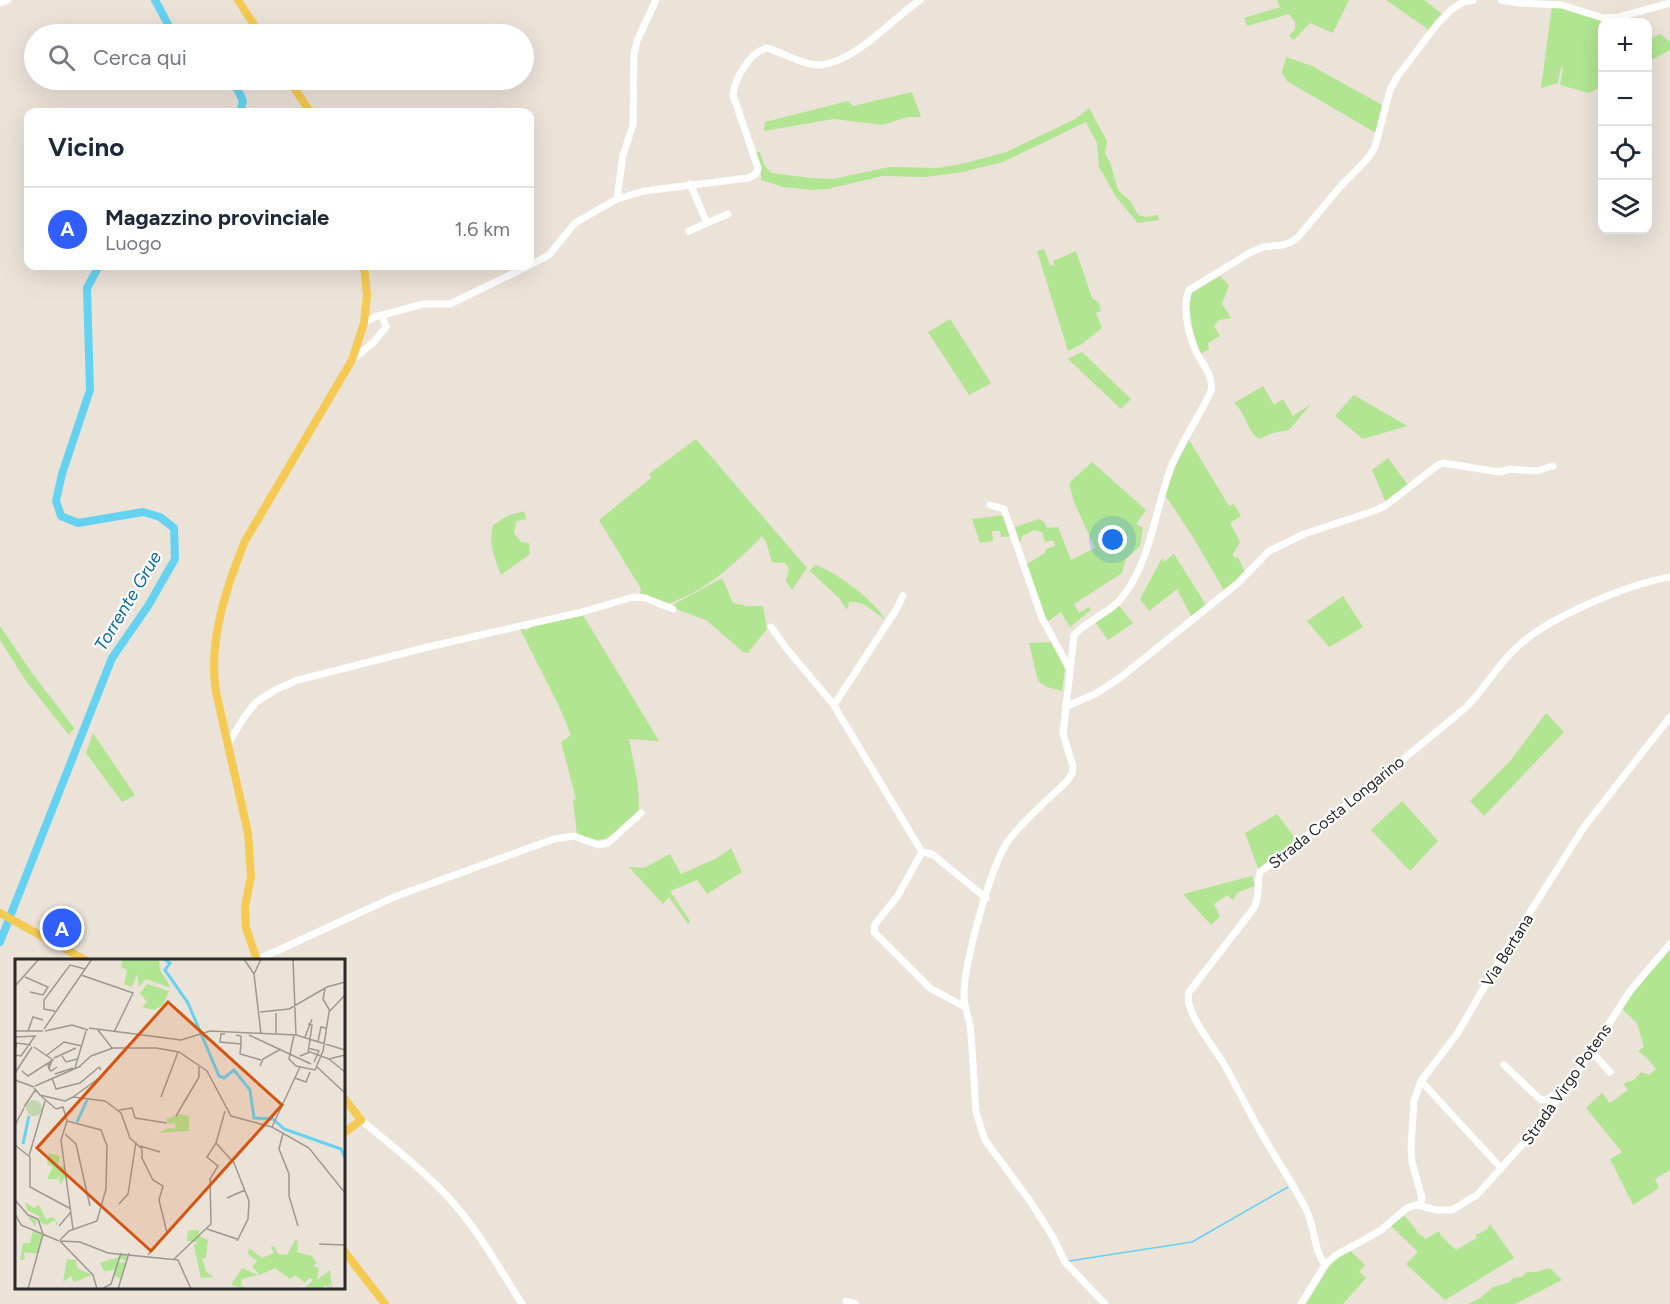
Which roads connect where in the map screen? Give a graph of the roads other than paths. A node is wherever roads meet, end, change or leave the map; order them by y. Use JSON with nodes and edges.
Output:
{"nodes":[{"id":1,"x":8,"y":0,"type":"edge"},
{"id":2,"x":238,"y":0,"type":"edge"},
{"id":3,"x":656,"y":0,"type":"edge"},
{"id":4,"x":920,"y":0,"type":"edge"},
{"id":5,"x":1473,"y":0,"type":"edge"},
{"id":6,"x":1501,"y":0,"type":"edge"},
{"id":7,"x":0,"y":3,"type":"edge"},
{"id":8,"x":1670,"y":3,"type":"edge"},
{"id":9,"x":254,"y":24,"type":"edge"},
{"id":10,"x":296,"y":90,"type":"edge"},
{"id":11,"x":307,"y":108,"type":"edge"},
{"id":12,"x":690,"y":184,"type":"junction"},
{"id":13,"x":617,"y":199,"type":"junction"},
{"id":14,"x":728,"y":214,"type":"dead end"},
{"id":15,"x":707,"y":223,"type":"junction"},
{"id":16,"x":689,"y":231,"type":"dead end"},
{"id":17,"x":534,"y":262,"type":"edge"},
{"id":18,"x":364,"y":270,"type":"edge"},
{"id":19,"x":519,"y":270,"type":"edge"},
{"id":20,"x":382,"y":315,"type":"junction"},
{"id":21,"x":364,"y":323,"type":"junction"},
{"id":22,"x":352,"y":360,"type":"junction"},
{"id":23,"x":1553,"y":466,"type":"dead end"},
{"id":24,"x":990,"y":505,"type":"dead end"},
{"id":25,"x":1670,"y":577,"type":"edge"},
{"id":26,"x":903,"y":596,"type":"dead end"},
{"id":27,"x":673,"y":609,"type":"dead end"},
{"id":28,"x":771,"y":627,"type":"dead end"},
{"id":29,"x":1069,"y":668,"type":"junction"},
{"id":30,"x":834,"y":705,"type":"junction"},
{"id":31,"x":1065,"y":707,"type":"junction"},
{"id":32,"x":1670,"y":717,"type":"edge"},
{"id":33,"x":228,"y":744,"type":"junction"},
{"id":34,"x":641,"y":813,"type":"dead end"},
{"id":35,"x":922,"y":852,"type":"junction"},
{"id":36,"x":986,"y":898,"type":"junction"},
{"id":37,"x":1,"y":914,"type":"edge"},
{"id":38,"x":1670,"y":944,"type":"edge"},
{"id":39,"x":83,"y":959,"type":"edge"},
{"id":40,"x":257,"y":959,"type":"edge"},
{"id":41,"x":259,"y":959,"type":"edge"},
{"id":42,"x":965,"y":1007,"type":"junction"},
{"id":43,"x":1591,"y":1051,"type":"junction"},
{"id":44,"x":1504,"y":1065,"type":"dead end"},
{"id":45,"x":1610,"y":1072,"type":"dead end"},
{"id":46,"x":1571,"y":1080,"type":"junction"},
{"id":47,"x":1421,"y":1081,"type":"junction"},
{"id":48,"x":345,"y":1099,"type":"edge"},
{"id":49,"x":345,"y":1106,"type":"edge"},
{"id":50,"x":361,"y":1120,"type":"junction"},
{"id":51,"x":345,"y":1132,"type":"edge"},
{"id":52,"x":1501,"y":1168,"type":"junction"},
{"id":53,"x":1420,"y":1206,"type":"junction"},
{"id":54,"x":345,"y":1252,"type":"edge"},
{"id":55,"x":1325,"y":1265,"type":"junction"},
{"id":56,"x":846,"y":1301,"type":"dead end"},
{"id":57,"x":385,"y":1304,"type":"edge"},
{"id":58,"x":522,"y":1304,"type":"edge"},
{"id":59,"x":855,"y":1304,"type":"edge"},
{"id":60,"x":1105,"y":1304,"type":"edge"},
{"id":61,"x":1301,"y":1304,"type":"edge"}],
"edges":[{"from":1,"to":7,"type":"street"},
{"from":2,"to":9,"type":"main road"},
{"from":3,"to":13,"type":"street"},
{"from":4,"to":12,"type":"street"},
{"from":5,"to":29,"type":"street"},
{"from":6,"to":8,"type":"street"},
{"from":10,"to":11,"type":"main road"},
{"from":12,"to":13,"type":"street"},
{"from":12,"to":15,"type":"street"},
{"from":13,"to":17,"type":"street"},
{"from":14,"to":15,"type":"street"},
{"from":15,"to":16,"type":"street"},
{"from":18,"to":21,"type":"main road"},
{"from":19,"to":20,"type":"street"},
{"from":20,"to":21,"type":"street"},
{"from":20,"to":22,"type":"street"},
{"from":21,"to":22,"type":"main road"},
{"from":22,"to":33,"type":"main road"},
{"from":23,"to":31,"type":"street"},
{"from":24,"to":29,"type":"street"},
{"from":25,"to":55,"type":"street","name":"Strada Costa Longarino"},
{"from":26,"to":30,"type":"street"},
{"from":27,"to":33,"type":"street"},
{"from":28,"to":30,"type":"street"},
{"from":29,"to":31,"type":"street"},
{"from":30,"to":35,"type":"street"},
{"from":31,"to":36,"type":"street"},
{"from":32,"to":47,"type":"street","name":"Via Bertana"},
{"from":33,"to":40,"type":"main road"},
{"from":34,"to":41,"type":"street"},
{"from":35,"to":36,"type":"street"},
{"from":35,"to":42,"type":"street"},
{"from":36,"to":42,"type":"street"},
{"from":37,"to":39,"type":"main road"},
{"from":38,"to":43,"type":"street","name":"Strada Virgo Potens"},
{"from":42,"to":60,"type":"street"},
{"from":43,"to":45,"type":"street"},
{"from":43,"to":46,"type":"street","name":"Strada Virgo Potens"},
{"from":44,"to":46,"type":"street"},
{"from":46,"to":52,"type":"street","name":"Strada Virgo Potens"},
{"from":47,"to":52,"type":"street"},
{"from":47,"to":53,"type":"street","name":"Via Bertana"},
{"from":48,"to":50,"type":"main road"},
{"from":49,"to":50,"type":"main road"},
{"from":50,"to":51,"type":"main road"},
{"from":50,"to":58,"type":"street"},
{"from":52,"to":53,"type":"street","name":"Strada Virgo Potens"},
{"from":53,"to":55,"type":"street"},
{"from":54,"to":57,"type":"main road"},
{"from":55,"to":61,"type":"street"},
{"from":56,"to":59,"type":"street"}]}
